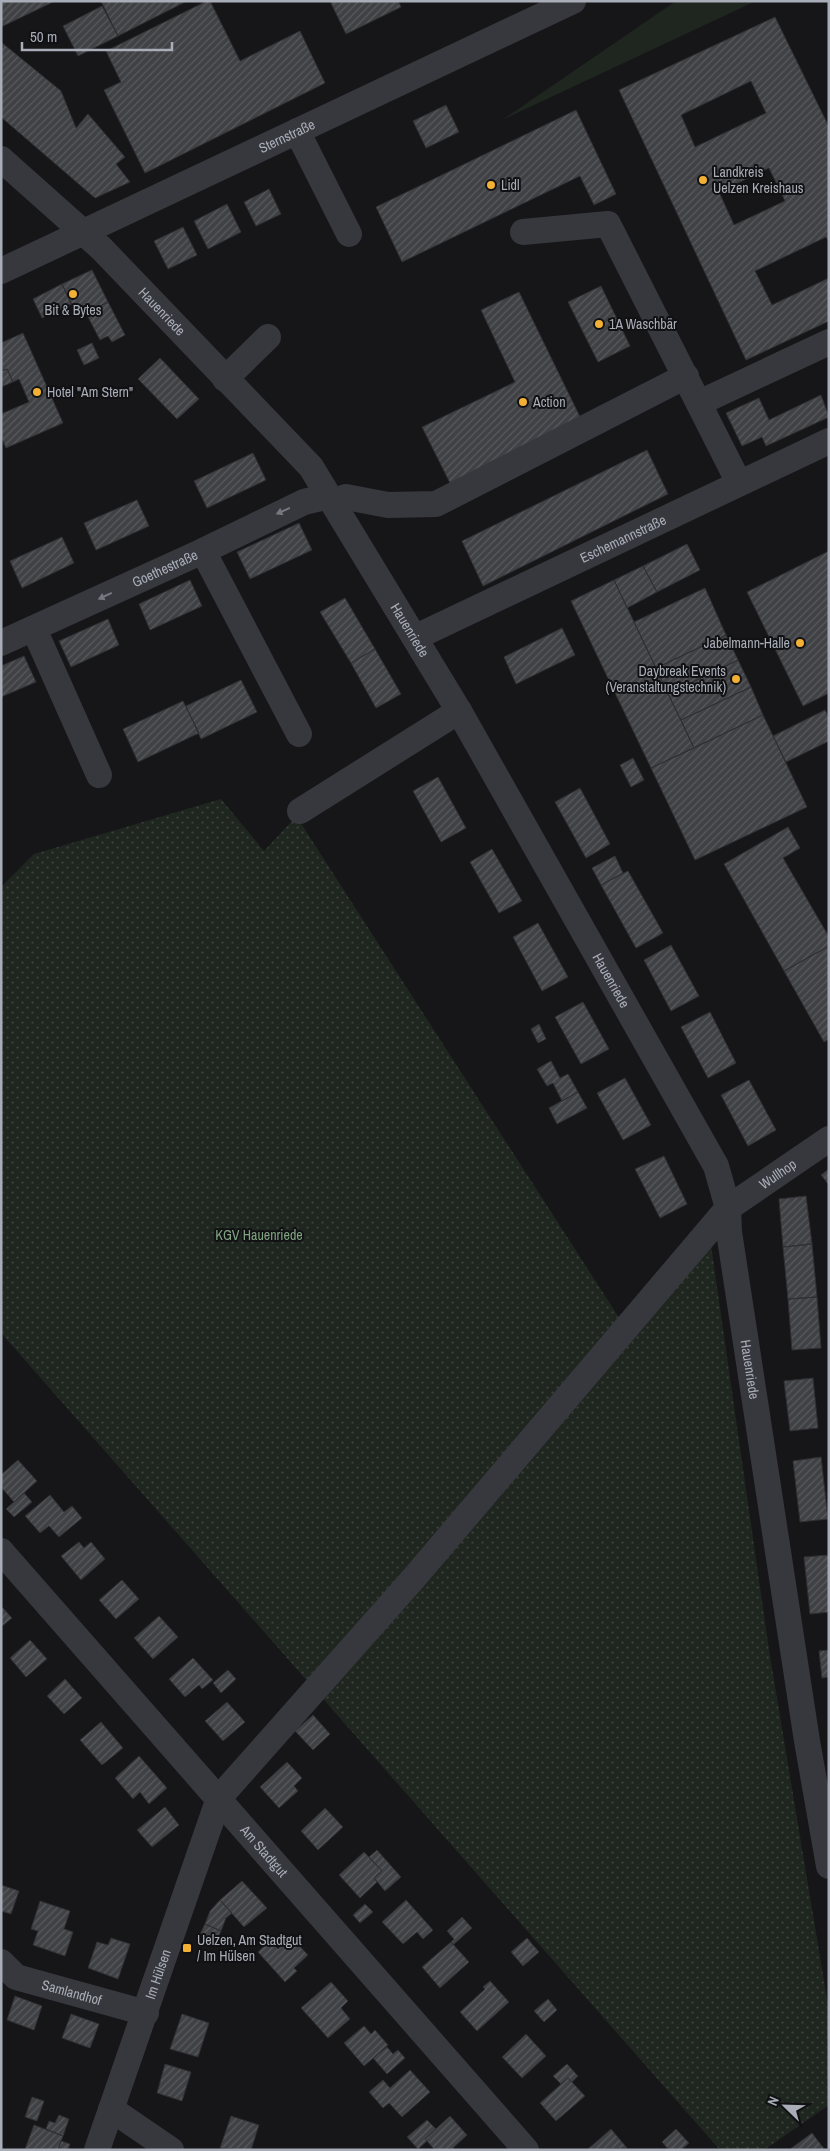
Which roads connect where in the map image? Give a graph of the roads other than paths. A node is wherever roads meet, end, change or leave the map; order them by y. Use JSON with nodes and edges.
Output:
{"nodes":[{"id":1,"x":573,"y":1,"type":"edge"},
{"id":2,"x":297,"y":131,"type":"junction"},
{"id":3,"x":1,"y":159,"type":"edge"},
{"id":4,"x":84,"y":231,"type":"junction"},
{"id":5,"x":523,"y":232,"type":"dead end"},
{"id":6,"x":349,"y":234,"type":"dead end"},
{"id":7,"x":1,"y":271,"type":"edge"},
{"id":8,"x":268,"y":337,"type":"dead end"},
{"id":9,"x":829,"y":342,"type":"edge"},
{"id":10,"x":686,"y":376,"type":"junction"},
{"id":11,"x":225,"y":379,"type":"junction"},
{"id":12,"x":699,"y":403,"type":"junction"},
{"id":13,"x":829,"y":441,"type":"edge"},
{"id":14,"x":739,"y":483,"type":"junction"},
{"id":15,"x":331,"y":499,"type":"junction"},
{"id":16,"x":203,"y":551,"type":"junction"},
{"id":17,"x":34,"y":628,"type":"junction"},
{"id":18,"x":416,"y":637,"type":"junction"},
{"id":19,"x":1,"y":643,"type":"edge"},
{"id":20,"x":459,"y":711,"type":"junction"},
{"id":21,"x":299,"y":734,"type":"dead end"},
{"id":22,"x":99,"y":775,"type":"dead end"},
{"id":23,"x":300,"y":811,"type":"dead end"},
{"id":24,"x":829,"y":1139,"type":"edge"},
{"id":25,"x":728,"y":1208,"type":"junction"},
{"id":26,"x":1,"y":1551,"type":"edge"},
{"id":27,"x":219,"y":1798,"type":"junction"},
{"id":28,"x":829,"y":1866,"type":"edge"},
{"id":29,"x":1,"y":1962,"type":"edge"},
{"id":30,"x":146,"y":2013,"type":"junction"},
{"id":31,"x":111,"y":2109,"type":"junction"},
{"id":32,"x":97,"y":2150,"type":"edge"},
{"id":33,"x":171,"y":2150,"type":"edge"},
{"id":34,"x":526,"y":2150,"type":"edge"}],
"edges":[{"from":1,"to":2,"type":"street","name":"Sternstraße"},
{"from":2,"to":4,"type":"street","name":"Sternstraße"},
{"from":2,"to":6,"type":"street"},
{"from":3,"to":4,"type":"street","name":"Hauenriede"},
{"from":4,"to":7,"type":"street","name":"Sternstraße"},
{"from":4,"to":11,"type":"street","name":"Hauenriede"},
{"from":5,"to":10,"type":"street"},
{"from":8,"to":11,"type":"street"},
{"from":9,"to":12,"type":"street"},
{"from":10,"to":12,"type":"street"},
{"from":10,"to":15,"type":"street","name":"Goethestraße"},
{"from":11,"to":15,"type":"street","name":"Hauenriede"},
{"from":12,"to":14,"type":"street"},
{"from":13,"to":14,"type":"street","name":"Eschemannstraße"},
{"from":14,"to":18,"type":"street","name":"Eschemannstraße"},
{"from":15,"to":16,"type":"street","name":"Goethestraße","one_way":true},
{"from":15,"to":18,"type":"street","name":"Hauenriede"},
{"from":16,"to":17,"type":"street","name":"Goethestraße","one_way":true},
{"from":16,"to":21,"type":"street"},
{"from":17,"to":19,"type":"street","name":"Goethestraße"},
{"from":17,"to":22,"type":"street"},
{"from":18,"to":20,"type":"street","name":"Hauenriede"},
{"from":20,"to":23,"type":"street"},
{"from":20,"to":25,"type":"street","name":"Hauenriede"},
{"from":24,"to":25,"type":"street","name":"Wullhop"},
{"from":25,"to":27,"type":"street","name":"Wullhop"},
{"from":25,"to":28,"type":"street","name":"Hauenriede"},
{"from":26,"to":27,"type":"street","name":"Am Stadtgut"},
{"from":27,"to":30,"type":"street","name":"Im Hülsen"},
{"from":27,"to":34,"type":"street","name":"Am Stadtgut"},
{"from":29,"to":30,"type":"street","name":"Samlandhof"},
{"from":30,"to":31,"type":"street","name":"Im Hülsen"},
{"from":31,"to":32,"type":"street","name":"Im Hülsen"},
{"from":31,"to":33,"type":"street"}]}
